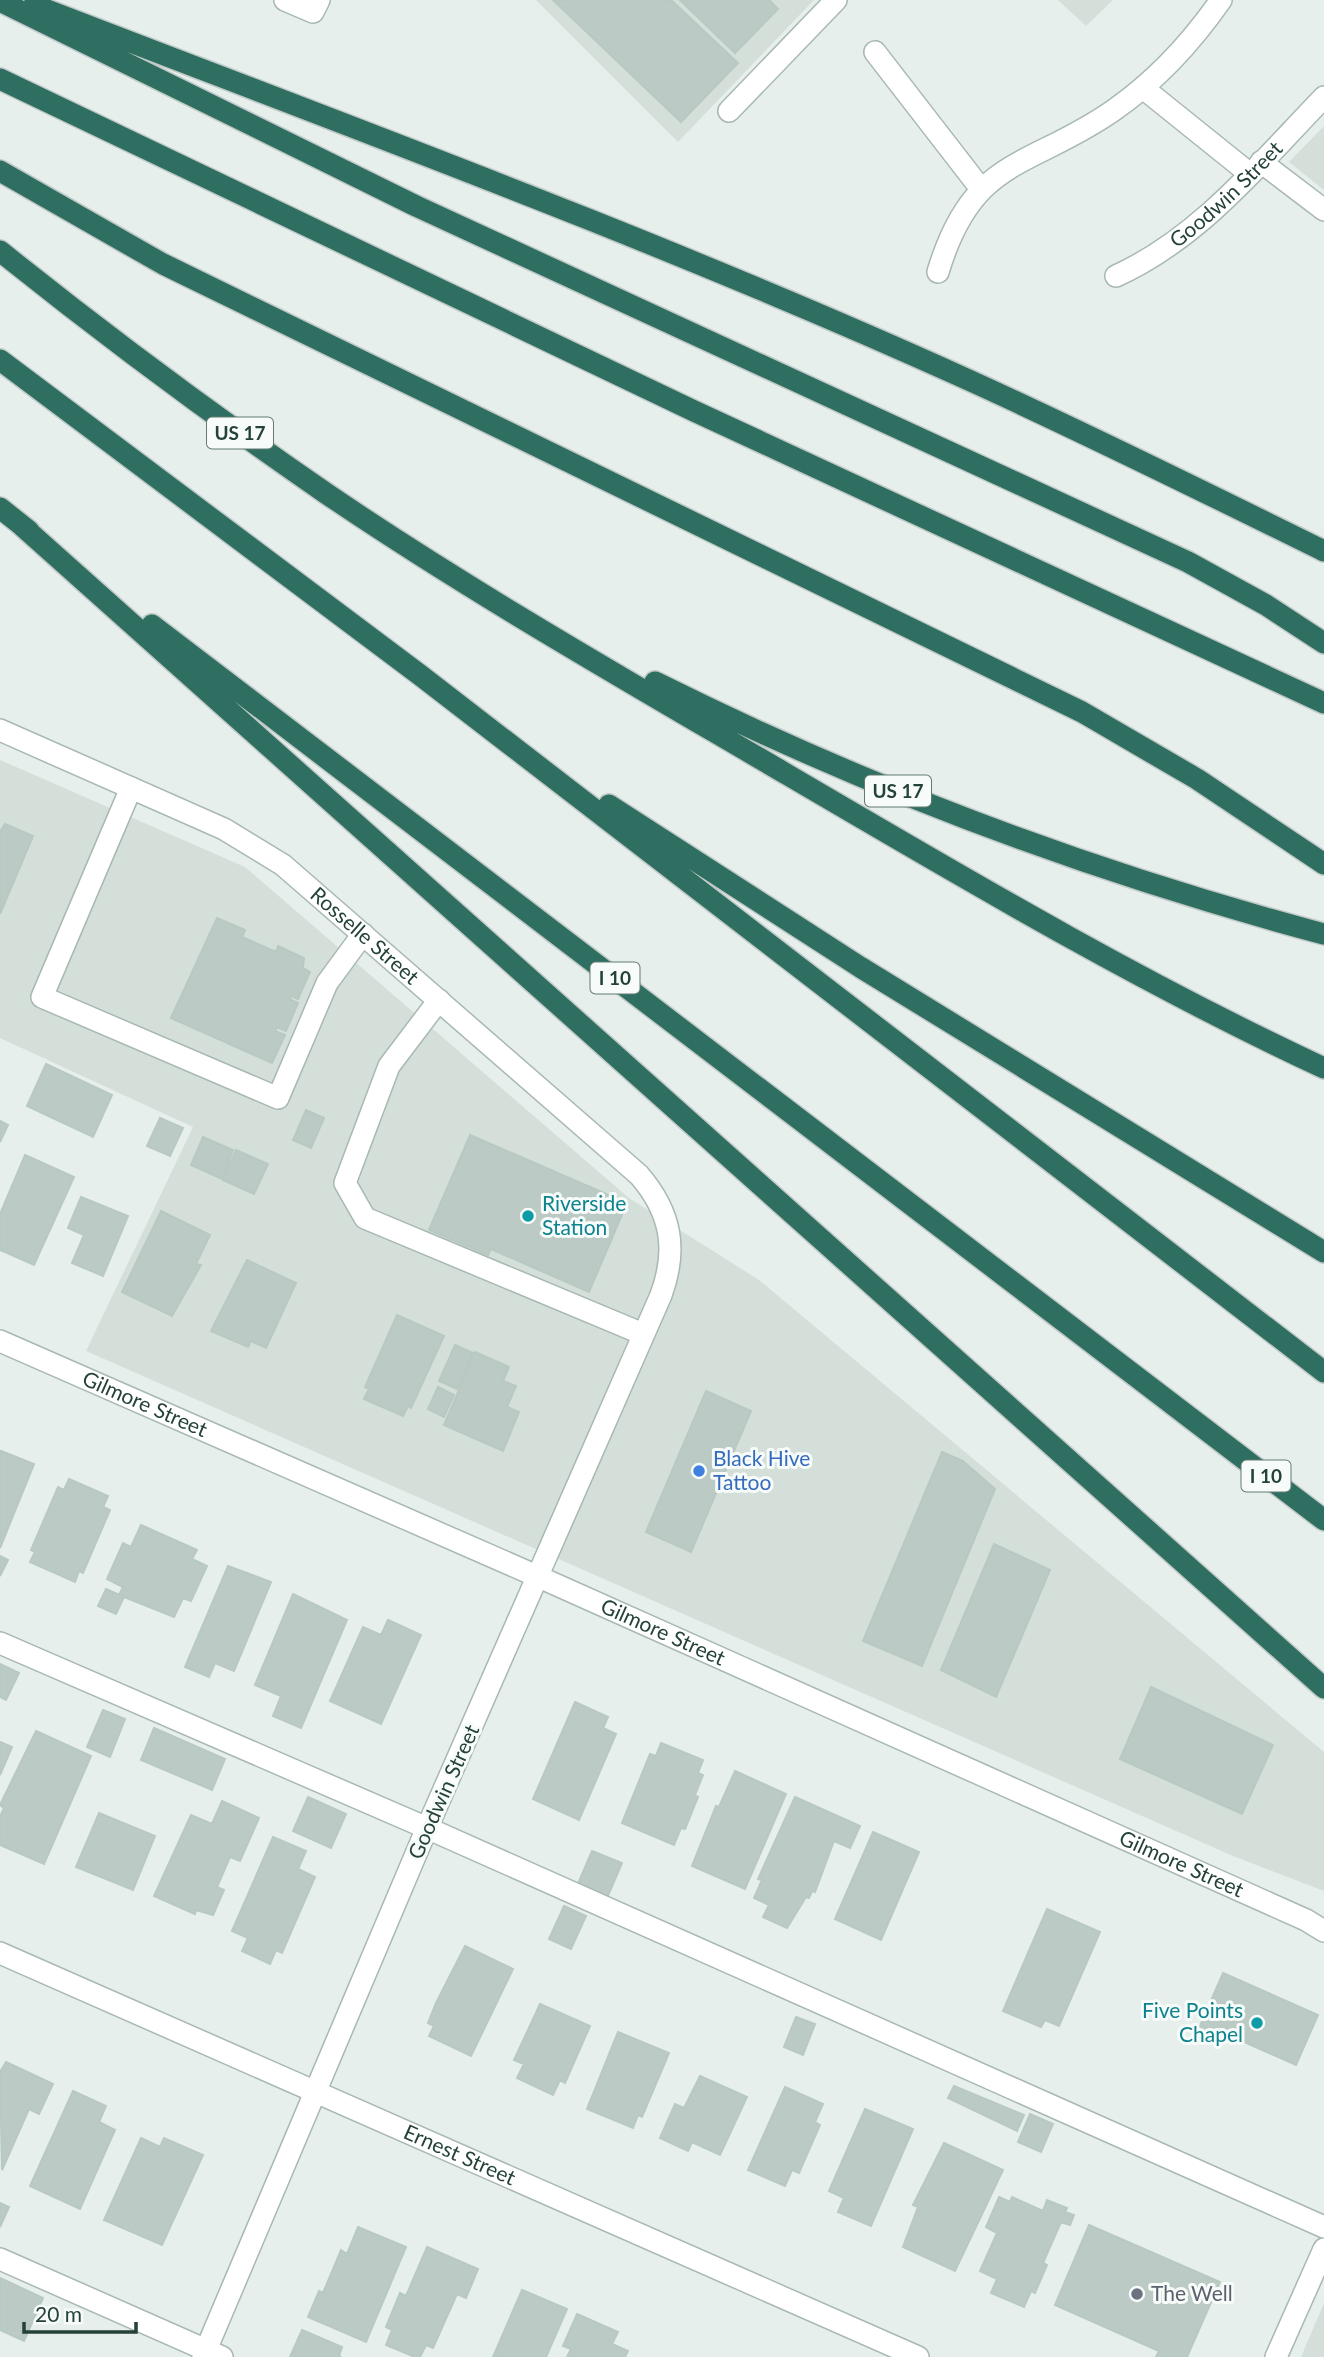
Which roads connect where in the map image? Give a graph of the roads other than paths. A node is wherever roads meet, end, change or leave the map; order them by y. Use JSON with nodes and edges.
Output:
{"nodes":[{"id":1,"x":22,"y":0,"type":"edge"},
{"id":2,"x":285,"y":0,"type":"edge"},
{"id":3,"x":318,"y":0,"type":"edge"},
{"id":4,"x":836,"y":0,"type":"edge"},
{"id":5,"x":1221,"y":0,"type":"edge"},
{"id":6,"x":0,"y":1,"type":"edge"},
{"id":7,"x":875,"y":52,"type":"dead end"},
{"id":8,"x":0,"y":79,"type":"edge"},
{"id":9,"x":1143,"y":88,"type":"junction"},
{"id":10,"x":1324,"y":97,"type":"edge"},
{"id":11,"x":729,"y":111,"type":"dead end"},
{"id":12,"x":1255,"y":168,"type":"junction"},
{"id":13,"x":0,"y":171,"type":"edge"},
{"id":14,"x":981,"y":189,"type":"junction"},
{"id":15,"x":1324,"y":210,"type":"edge"},
{"id":16,"x":0,"y":251,"type":"edge"},
{"id":17,"x":938,"y":272,"type":"dead end"},
{"id":18,"x":1116,"y":276,"type":"dead end"},
{"id":19,"x":0,"y":360,"type":"edge"},
{"id":20,"x":0,"y":508,"type":"edge"},
{"id":21,"x":20,"y":524,"type":"junction"},
{"id":22,"x":1324,"y":551,"type":"edge"},
{"id":23,"x":492,"y":598,"type":"junction"},
{"id":24,"x":1324,"y":643,"type":"edge"},
{"id":25,"x":420,"y":675,"type":"junction"},
{"id":26,"x":1324,"y":703,"type":"edge"},
{"id":27,"x":0,"y":730,"type":"edge"},
{"id":28,"x":131,"y":788,"type":"junction"},
{"id":29,"x":1324,"y":864,"type":"edge"},
{"id":30,"x":363,"y":934,"type":"junction"},
{"id":31,"x":1324,"y":934,"type":"edge"},
{"id":32,"x":439,"y":1000,"type":"junction"},
{"id":33,"x":1324,"y":1068,"type":"edge"},
{"id":34,"x":669,"y":1225,"type":"joint"},
{"id":35,"x":1324,"y":1252,"type":"edge"},
{"id":36,"x":643,"y":1334,"type":"junction"},
{"id":37,"x":0,"y":1341,"type":"edge"},
{"id":38,"x":1324,"y":1372,"type":"edge"},
{"id":39,"x":1324,"y":1520,"type":"edge"},
{"id":40,"x":539,"y":1577,"type":"junction"},
{"id":41,"x":0,"y":1643,"type":"edge"},
{"id":42,"x":1324,"y":1688,"type":"edge"},
{"id":43,"x":427,"y":1828,"type":"junction"},
{"id":44,"x":1324,"y":1931,"type":"edge"},
{"id":45,"x":0,"y":1952,"type":"edge"},
{"id":46,"x":317,"y":2092,"type":"junction"},
{"id":47,"x":1324,"y":2227,"type":"edge"},
{"id":48,"x":1324,"y":2249,"type":"edge"},
{"id":49,"x":0,"y":2259,"type":"edge"},
{"id":50,"x":210,"y":2355,"type":"edge"},
{"id":51,"x":919,"y":2357,"type":"edge"},
{"id":52,"x":1276,"y":2357,"type":"edge"}],
"edges":[{"from":1,"to":22,"type":"highway"},
{"from":2,"to":3,"type":"street"},
{"from":4,"to":11,"type":"street"},
{"from":5,"to":9,"type":"street"},
{"from":6,"to":24,"type":"highway"},
{"from":7,"to":14,"type":"street"},
{"from":8,"to":26,"type":"highway"},
{"from":9,"to":12,"type":"street"},
{"from":9,"to":14,"type":"street"},
{"from":10,"to":12,"type":"street","name":"Goodwin Street"},
{"from":12,"to":15,"type":"street"},
{"from":12,"to":18,"type":"street","name":"Goodwin Street"},
{"from":13,"to":29,"type":"highway"},
{"from":14,"to":17,"type":"street"},
{"from":16,"to":23,"type":"highway","number":"US 17"},
{"from":19,"to":25,"type":"highway"},
{"from":20,"to":21,"type":"highway","number":"I 10"},
{"from":21,"to":39,"type":"highway","number":"I 10"},
{"from":21,"to":42,"type":"highway"},
{"from":23,"to":31,"type":"highway","number":"US 17"},
{"from":23,"to":33,"type":"highway"},
{"from":25,"to":35,"type":"highway"},
{"from":25,"to":38,"type":"highway"},
{"from":27,"to":28,"type":"street","name":"Rosselle Street"},
{"from":28,"to":30,"type":"street","name":"Rosselle Street"},
{"from":28,"to":30,"type":"street"},
{"from":30,"to":32,"type":"street","name":"Rosselle Street"},
{"from":32,"to":34,"type":"street","name":"Rosselle Street"},
{"from":32,"to":36,"type":"street"},
{"from":34,"to":36,"type":"street","name":"Goodwin Street"},
{"from":36,"to":40,"type":"street","name":"Goodwin Street"},
{"from":37,"to":40,"type":"street","name":"Gilmore Street"},
{"from":40,"to":43,"type":"street","name":"Goodwin Street"},
{"from":40,"to":44,"type":"street","name":"Gilmore Street"},
{"from":41,"to":43,"type":"street"},
{"from":43,"to":46,"type":"street","name":"Goodwin Street"},
{"from":43,"to":47,"type":"street"},
{"from":45,"to":46,"type":"street","name":"Ernest Street"},
{"from":46,"to":50,"type":"street","name":"Goodwin Street"},
{"from":46,"to":51,"type":"street","name":"Ernest Street"},
{"from":48,"to":52,"type":"street"},
{"from":49,"to":50,"type":"street"}]}
